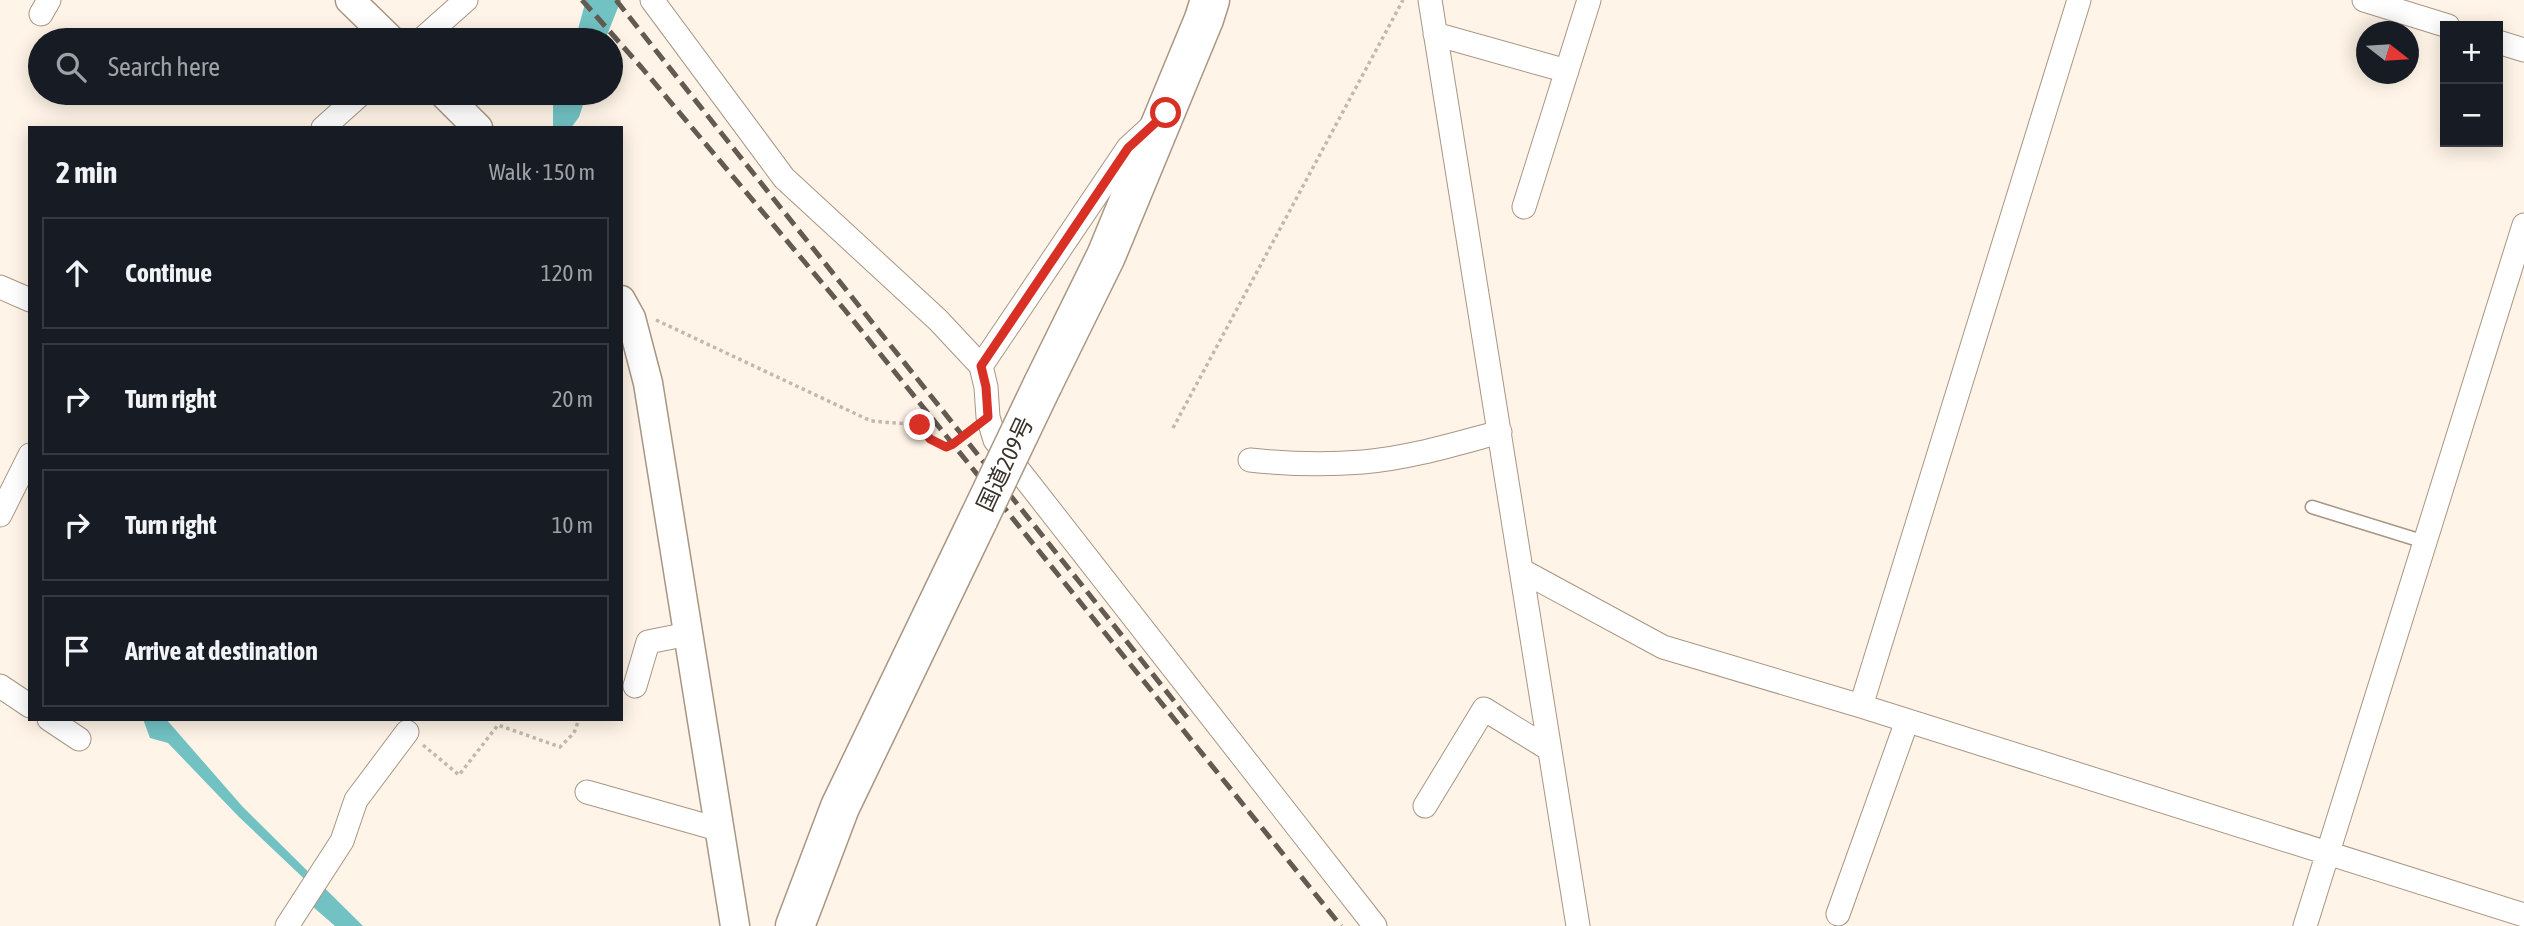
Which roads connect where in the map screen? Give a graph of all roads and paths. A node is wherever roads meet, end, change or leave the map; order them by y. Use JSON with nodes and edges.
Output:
{"nodes":[{"id":1,"x":350,"y":0,"type":"edge"},
{"id":2,"x":466,"y":0,"type":"edge"},
{"id":3,"x":1210,"y":0,"type":"edge"},
{"id":4,"x":1403,"y":0,"type":"edge"},
{"id":5,"x":1430,"y":0,"type":"edge"},
{"id":6,"x":1589,"y":0,"type":"edge"},
{"id":7,"x":2079,"y":0,"type":"edge"},
{"id":8,"x":2364,"y":0,"type":"edge"},
{"id":9,"x":657,"y":2,"type":"edge"},
{"id":10,"x":2440,"y":24,"type":"edge"},
{"id":11,"x":379,"y":28,"type":"edge"},
{"id":12,"x":434,"y":28,"type":"edge"},
{"id":13,"x":1435,"y":34,"type":"junction"},
{"id":14,"x":2503,"y":44,"type":"edge"},
{"id":15,"x":2524,"y":50,"type":"edge"},
{"id":16,"x":1567,"y":71,"type":"junction"},
{"id":17,"x":349,"y":105,"type":"edge"},
{"id":18,"x":455,"y":105,"type":"edge"},
{"id":19,"x":1166,"y":113,"type":"junction"},
{"id":20,"x":325,"y":126,"type":"edge"},
{"id":21,"x":476,"y":126,"type":"edge"},
{"id":22,"x":1524,"y":207,"type":"dead end"},
{"id":23,"x":2524,"y":225,"type":"edge"},
{"id":24,"x":0,"y":286,"type":"edge"},
{"id":25,"x":28,"y":299,"type":"edge"},
{"id":26,"x":626,"y":309,"type":"edge"},
{"id":27,"x":981,"y":366,"type":"junction"},
{"id":28,"x":988,"y":417,"type":"junction"},
{"id":29,"x":1173,"y":428,"type":"dead end"},
{"id":30,"x":1500,"y":432,"type":"junction"},
{"id":31,"x":28,"y":460,"type":"edge"},
{"id":32,"x":1250,"y":460,"type":"dead end"},
{"id":33,"x":2312,"y":507,"type":"dead end"},
{"id":34,"x":0,"y":515,"type":"edge"},
{"id":35,"x":2425,"y":542,"type":"junction"},
{"id":36,"x":1521,"y":570,"type":"junction"},
{"id":37,"x":688,"y":634,"type":"junction"},
{"id":38,"x":0,"y":686,"type":"edge"},
{"id":39,"x":635,"y":686,"type":"dead end"},
{"id":40,"x":28,"y":705,"type":"edge"},
{"id":41,"x":1861,"y":706,"type":"junction"},
{"id":42,"x":52,"y":721,"type":"edge"},
{"id":43,"x":578,"y":721,"type":"edge"},
{"id":44,"x":1907,"y":721,"type":"junction"},
{"id":45,"x":407,"y":732,"type":"joint"},
{"id":46,"x":79,"y":739,"type":"dead end"},
{"id":47,"x":1549,"y":749,"type":"junction"},
{"id":48,"x":587,"y":792,"type":"dead end"},
{"id":49,"x":1425,"y":806,"type":"dead end"},
{"id":50,"x":721,"y":830,"type":"junction"},
{"id":51,"x":2328,"y":853,"type":"junction"},
{"id":52,"x":1838,"y":914,"type":"dead end"},
{"id":53,"x":2524,"y":915,"type":"edge"},
{"id":54,"x":287,"y":926,"type":"edge"},
{"id":55,"x":735,"y":926,"type":"edge"},
{"id":56,"x":795,"y":926,"type":"edge"},
{"id":57,"x":1375,"y":926,"type":"edge"},
{"id":58,"x":1578,"y":926,"type":"edge"},
{"id":59,"x":2305,"y":926,"type":"edge"}],
"edges":[{"from":1,"to":11,"type":"street"},
{"from":2,"to":12,"type":"street"},
{"from":3,"to":19,"type":"highway","name":"国道209号"},
{"from":4,"to":29,"type":"path"},
{"from":5,"to":13,"type":"street"},
{"from":6,"to":16,"type":"street"},
{"from":7,"to":41,"type":"street"},
{"from":8,"to":10,"type":"street"},
{"from":9,"to":27,"type":"street"},
{"from":13,"to":16,"type":"street"},
{"from":13,"to":30,"type":"street"},
{"from":14,"to":15,"type":"street"},
{"from":16,"to":22,"type":"street"},
{"from":17,"to":20,"type":"street"},
{"from":18,"to":21,"type":"street"},
{"from":19,"to":27,"type":"street"},
{"from":19,"to":56,"type":"highway","name":"国道209号","bridge":true},
{"from":23,"to":35,"type":"street"},
{"from":24,"to":25,"type":"street"},
{"from":26,"to":28,"type":"path"},
{"from":26,"to":37,"type":"street"},
{"from":27,"to":28,"type":"street"},
{"from":28,"to":57,"type":"street"},
{"from":30,"to":32,"type":"street"},
{"from":30,"to":36,"type":"street"},
{"from":31,"to":34,"type":"street"},
{"from":33,"to":35,"type":"lane"},
{"from":35,"to":51,"type":"street"},
{"from":36,"to":41,"type":"street"},
{"from":36,"to":47,"type":"street"},
{"from":37,"to":39,"type":"street"},
{"from":37,"to":50,"type":"street"},
{"from":38,"to":40,"type":"street"},
{"from":41,"to":44,"type":"street"},
{"from":42,"to":46,"type":"street"},
{"from":43,"to":45,"type":"path"},
{"from":44,"to":51,"type":"street"},
{"from":44,"to":52,"type":"street"},
{"from":45,"to":54,"type":"street"},
{"from":47,"to":49,"type":"street"},
{"from":47,"to":58,"type":"street"},
{"from":48,"to":50,"type":"street"},
{"from":50,"to":55,"type":"street"},
{"from":51,"to":53,"type":"street"},
{"from":51,"to":59,"type":"street"}]}
